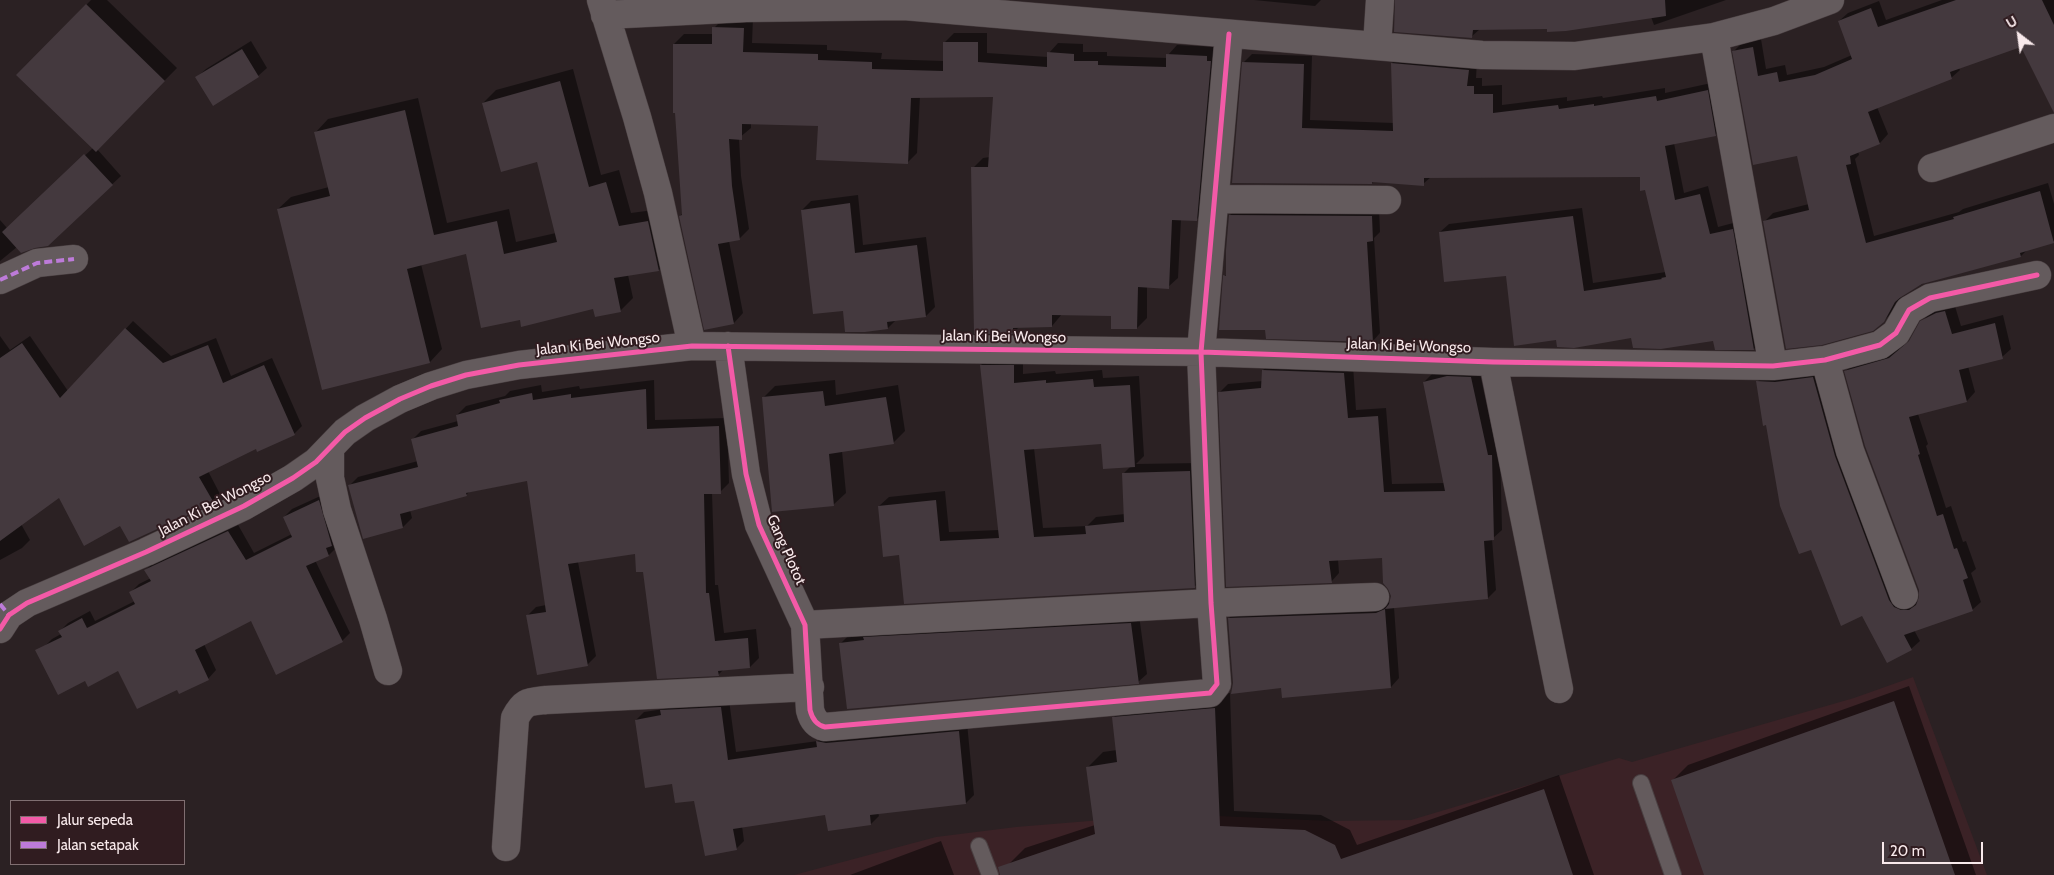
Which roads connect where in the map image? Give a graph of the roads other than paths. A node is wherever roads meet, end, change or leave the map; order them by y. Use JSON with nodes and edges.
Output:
{"nodes":[{"id":1,"x":1380,"y":0,"type":"edge"},
{"id":2,"x":1830,"y":0,"type":"edge"},
{"id":3,"x":603,"y":7,"type":"edge"},
{"id":4,"x":1229,"y":34,"type":"junction"},
{"id":5,"x":1714,"y":37,"type":"junction"},
{"id":6,"x":1377,"y":46,"type":"junction"},
{"id":7,"x":2054,"y":128,"type":"edge"},
{"id":8,"x":1932,"y":168,"type":"dead end"},
{"id":9,"x":1215,"y":200,"type":"junction"},
{"id":10,"x":1387,"y":200,"type":"dead end"},
{"id":11,"x":74,"y":259,"type":"dead end"},
{"id":12,"x":2037,"y":275,"type":"dead end"},
{"id":13,"x":0,"y":280,"type":"edge"},
{"id":14,"x":692,"y":346,"type":"junction"},
{"id":15,"x":728,"y":346,"type":"junction"},
{"id":16,"x":1201,"y":352,"type":"junction"},
{"id":17,"x":1825,"y":360,"type":"junction"},
{"id":18,"x":1493,"y":362,"type":"junction"},
{"id":19,"x":1773,"y":366,"type":"junction"},
{"id":20,"x":330,"y":448,"type":"junction"},
{"id":21,"x":1904,"y":595,"type":"dead end"},
{"id":22,"x":1375,"y":597,"type":"dead end"},
{"id":23,"x":1211,"y":603,"type":"junction"},
{"id":24,"x":3,"y":616,"type":"edge"},
{"id":25,"x":805,"y":625,"type":"junction"},
{"id":26,"x":388,"y":671,"type":"dead end"},
{"id":27,"x":810,"y":687,"type":"junction"},
{"id":28,"x":1560,"y":689,"type":"dead end"},
{"id":29,"x":1641,"y":783,"type":"dead end"},
{"id":30,"x":979,"y":846,"type":"dead end"},
{"id":31,"x":506,"y":847,"type":"dead end"},
{"id":32,"x":990,"y":875,"type":"edge"},
{"id":33,"x":1673,"y":875,"type":"edge"}],
"edges":[{"from":1,"to":6,"type":"street"},
{"from":2,"to":5,"type":"street"},
{"from":3,"to":4,"type":"street"},
{"from":3,"to":14,"type":"street"},
{"from":4,"to":6,"type":"street"},
{"from":4,"to":9,"type":"street"},
{"from":5,"to":6,"type":"street"},
{"from":5,"to":19,"type":"street"},
{"from":7,"to":8,"type":"street"},
{"from":9,"to":10,"type":"street"},
{"from":9,"to":16,"type":"street"},
{"from":11,"to":13,"type":"street"},
{"from":12,"to":17,"type":"street","name":"Jalan Ki Bei Wongso"},
{"from":14,"to":15,"type":"street","name":"Jalan Ki Bei Wongso"},
{"from":14,"to":20,"type":"street","name":"Jalan Ki Bei Wongso"},
{"from":15,"to":16,"type":"street","name":"Jalan Ki Bei Wongso"},
{"from":15,"to":25,"type":"street","name":"Gang Plotot"},
{"from":16,"to":18,"type":"street","name":"Jalan Ki Bei Wongso"},
{"from":16,"to":23,"type":"street"},
{"from":17,"to":19,"type":"street","name":"Jalan Ki Bei Wongso"},
{"from":17,"to":21,"type":"street"},
{"from":18,"to":19,"type":"street","name":"Jalan Ki Bei Wongso"},
{"from":18,"to":28,"type":"street"},
{"from":20,"to":24,"type":"street","name":"Jalan Ki Bei Wongso"},
{"from":20,"to":26,"type":"street"},
{"from":22,"to":23,"type":"street"},
{"from":23,"to":25,"type":"street"},
{"from":23,"to":27,"type":"street","name":"Gang Plotot"},
{"from":25,"to":27,"type":"street","name":"Gang Plotot"},
{"from":27,"to":31,"type":"street"},
{"from":29,"to":33,"type":"lane"},
{"from":30,"to":32,"type":"lane"}]}
